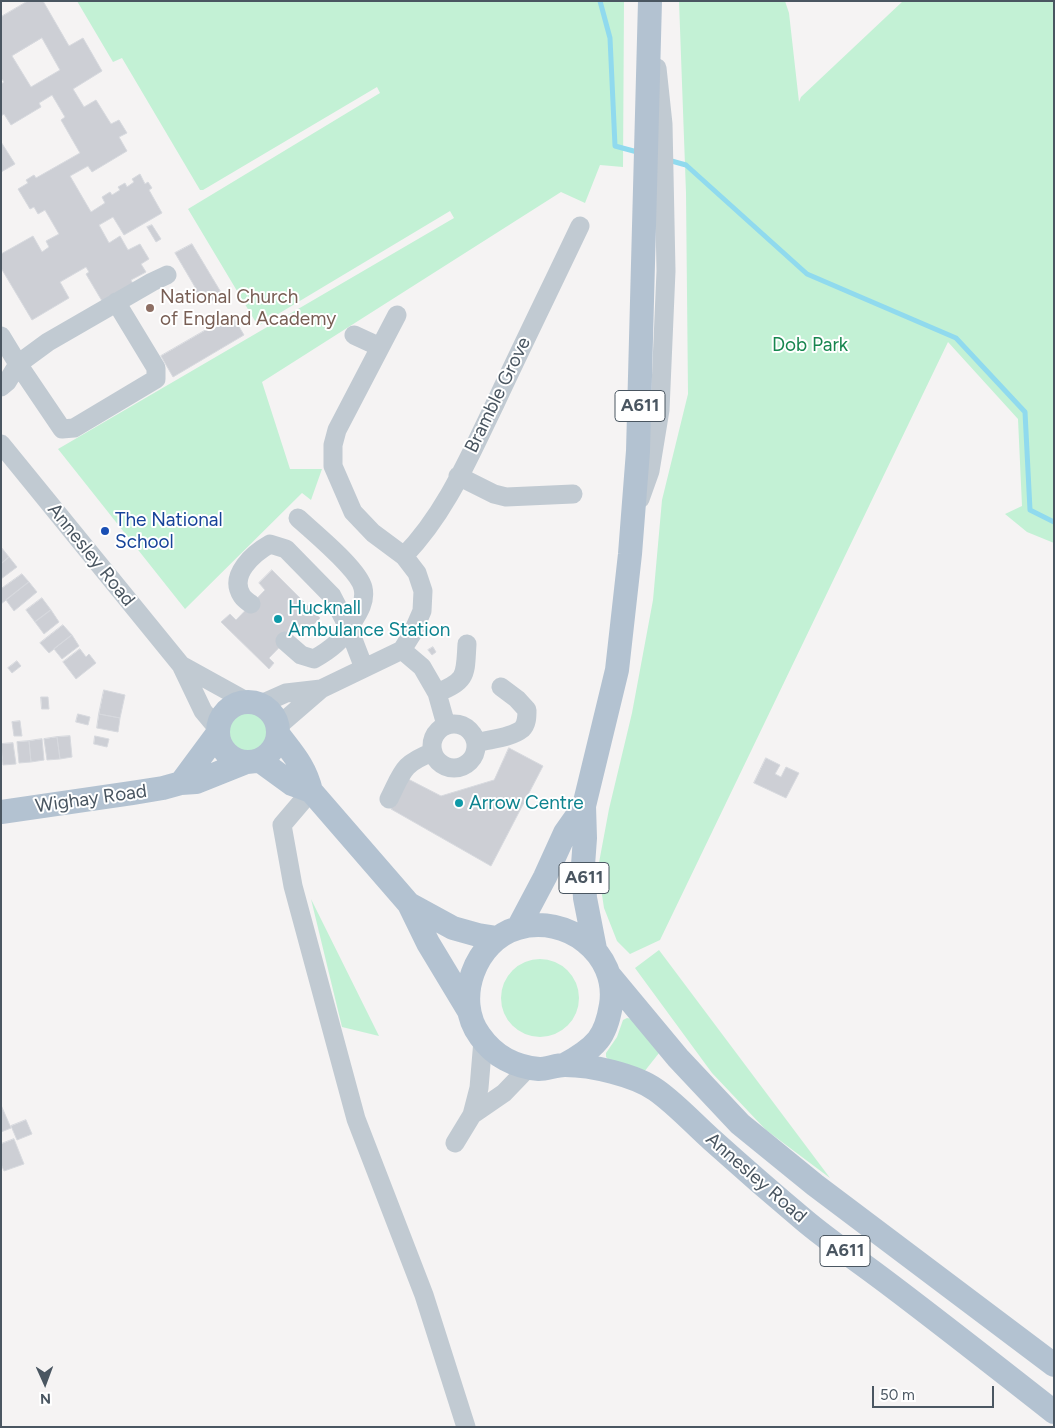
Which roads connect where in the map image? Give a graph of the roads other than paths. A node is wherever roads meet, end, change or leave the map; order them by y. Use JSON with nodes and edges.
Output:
{"nodes":[{"id":1,"x":650,"y":6,"type":"edge"},
{"id":2,"x":580,"y":226,"type":"dead end"},
{"id":3,"x":167,"y":275,"type":"dead end"},
{"id":4,"x":116,"y":302,"type":"junction"},
{"id":5,"x":397,"y":315,"type":"dead end"},
{"id":6,"x":354,"y":335,"type":"dead end"},
{"id":7,"x":1,"y":336,"type":"edge"},
{"id":8,"x":380,"y":347,"type":"junction"},
{"id":9,"x":18,"y":364,"type":"junction"},
{"id":10,"x":1,"y":387,"type":"edge"},
{"id":11,"x":1,"y":444,"type":"edge"},
{"id":12,"x":458,"y":476,"type":"junction"},
{"id":13,"x":573,"y":494,"type":"dead end"},
{"id":14,"x":298,"y":518,"type":"dead end"},
{"id":15,"x":404,"y":556,"type":"junction"},
{"id":16,"x":251,"y":604,"type":"dead end"},
{"id":17,"x":349,"y":629,"type":"junction"},
{"id":18,"x":285,"y":641,"type":"dead end"},
{"id":19,"x":467,"y":644,"type":"dead end"},
{"id":20,"x":402,"y":650,"type":"junction"},
{"id":21,"x":181,"y":666,"type":"junction"},
{"id":22,"x":364,"y":668,"type":"junction"},
{"id":23,"x":501,"y":687,"type":"dead end"},
{"id":24,"x":322,"y":689,"type":"junction"},
{"id":25,"x":437,"y":693,"type":"junction"},
{"id":26,"x":253,"y":703,"type":"junction"},
{"id":27,"x":446,"y":726,"type":"junction"},
{"id":28,"x":278,"y":730,"type":"junction"},
{"id":29,"x":218,"y":731,"type":"junction"},
{"id":30,"x":476,"y":743,"type":"junction"},
{"id":31,"x":433,"y":752,"type":"junction"},
{"id":32,"x":253,"y":761,"type":"junction"},
{"id":33,"x":181,"y":783,"type":"junction"},
{"id":34,"x":311,"y":791,"type":"junction"},
{"id":35,"x":389,"y":799,"type":"dead end"},
{"id":36,"x":584,"y":806,"type":"junction"},
{"id":37,"x":1,"y":812,"type":"edge"},
{"id":38,"x":409,"y":904,"type":"junction"},
{"id":39,"x":508,"y":933,"type":"junction"},
{"id":40,"x":594,"y":949,"type":"junction"},
{"id":41,"x":609,"y":975,"type":"junction"},
{"id":42,"x":469,"y":1012,"type":"junction"},
{"id":43,"x":483,"y":1040,"type":"junction"},
{"id":44,"x":564,"y":1065,"type":"junction"},
{"id":45,"x":530,"y":1067,"type":"junction"},
{"id":46,"x":472,"y":1115,"type":"junction"},
{"id":47,"x":455,"y":1144,"type":"dead end"},
{"id":48,"x":1054,"y":1365,"type":"edge"},
{"id":49,"x":1054,"y":1412,"type":"edge"},
{"id":50,"x":466,"y":1427,"type":"edge"}],
"edges":[{"from":1,"to":36,"type":"main road","number":"A611"},
{"from":2,"to":12,"type":"street","name":"Bramble Grove"},
{"from":3,"to":4,"type":"street"},
{"from":4,"to":9,"type":"street"},
{"from":4,"to":9,"type":"street"},
{"from":5,"to":8,"type":"street"},
{"from":6,"to":8,"type":"street"},
{"from":7,"to":9,"type":"street"},
{"from":8,"to":15,"type":"street"},
{"from":9,"to":10,"type":"street"},
{"from":11,"to":21,"type":"street","name":"Annesley Road"},
{"from":12,"to":13,"type":"street"},
{"from":12,"to":15,"type":"street","name":"Bramble Grove"},
{"from":14,"to":17,"type":"street"},
{"from":15,"to":20,"type":"street"},
{"from":16,"to":17,"type":"street"},
{"from":17,"to":18,"type":"street"},
{"from":17,"to":22,"type":"street"},
{"from":19,"to":25,"type":"street"},
{"from":20,"to":22,"type":"street"},
{"from":20,"to":25,"type":"street"},
{"from":21,"to":26,"type":"street","name":"Annesley Road"},
{"from":21,"to":29,"type":"street","name":"Annesley Road"},
{"from":22,"to":24,"type":"street"},
{"from":23,"to":30,"type":"street"},
{"from":24,"to":26,"type":"street"},
{"from":24,"to":28,"type":"street"},
{"from":25,"to":27,"type":"street"},
{"from":26,"to":28,"type":"main road"},
{"from":26,"to":29,"type":"main road"},
{"from":27,"to":30,"type":"street"},
{"from":27,"to":31,"type":"street"},
{"from":28,"to":32,"type":"main road"},
{"from":28,"to":34,"type":"main road"},
{"from":29,"to":32,"type":"main road"},
{"from":29,"to":33,"type":"main road"},
{"from":30,"to":31,"type":"street"},
{"from":31,"to":35,"type":"street"},
{"from":32,"to":33,"type":"main road","name":"Wighay Road"},
{"from":32,"to":34,"type":"main road"},
{"from":33,"to":37,"type":"main road","name":"Wighay Road"},
{"from":34,"to":38,"type":"main road"},
{"from":34,"to":50,"type":"street"},
{"from":36,"to":39,"type":"main road","number":"A611"},
{"from":36,"to":40,"type":"main road","number":"A611"},
{"from":38,"to":39,"type":"main road"},
{"from":38,"to":42,"type":"main road"},
{"from":39,"to":40,"type":"main road"},
{"from":39,"to":42,"type":"main road"},
{"from":40,"to":41,"type":"main road"},
{"from":41,"to":44,"type":"main road"},
{"from":41,"to":48,"type":"main road","name":"Annesley Road","number":"A611"},
{"from":42,"to":43,"type":"main road"},
{"from":43,"to":45,"type":"main road"},
{"from":43,"to":46,"type":"street"},
{"from":44,"to":45,"type":"main road"},
{"from":44,"to":49,"type":"main road","name":"Annesley Road","number":"A611"},
{"from":45,"to":46,"type":"street"},
{"from":46,"to":47,"type":"street"}]}
